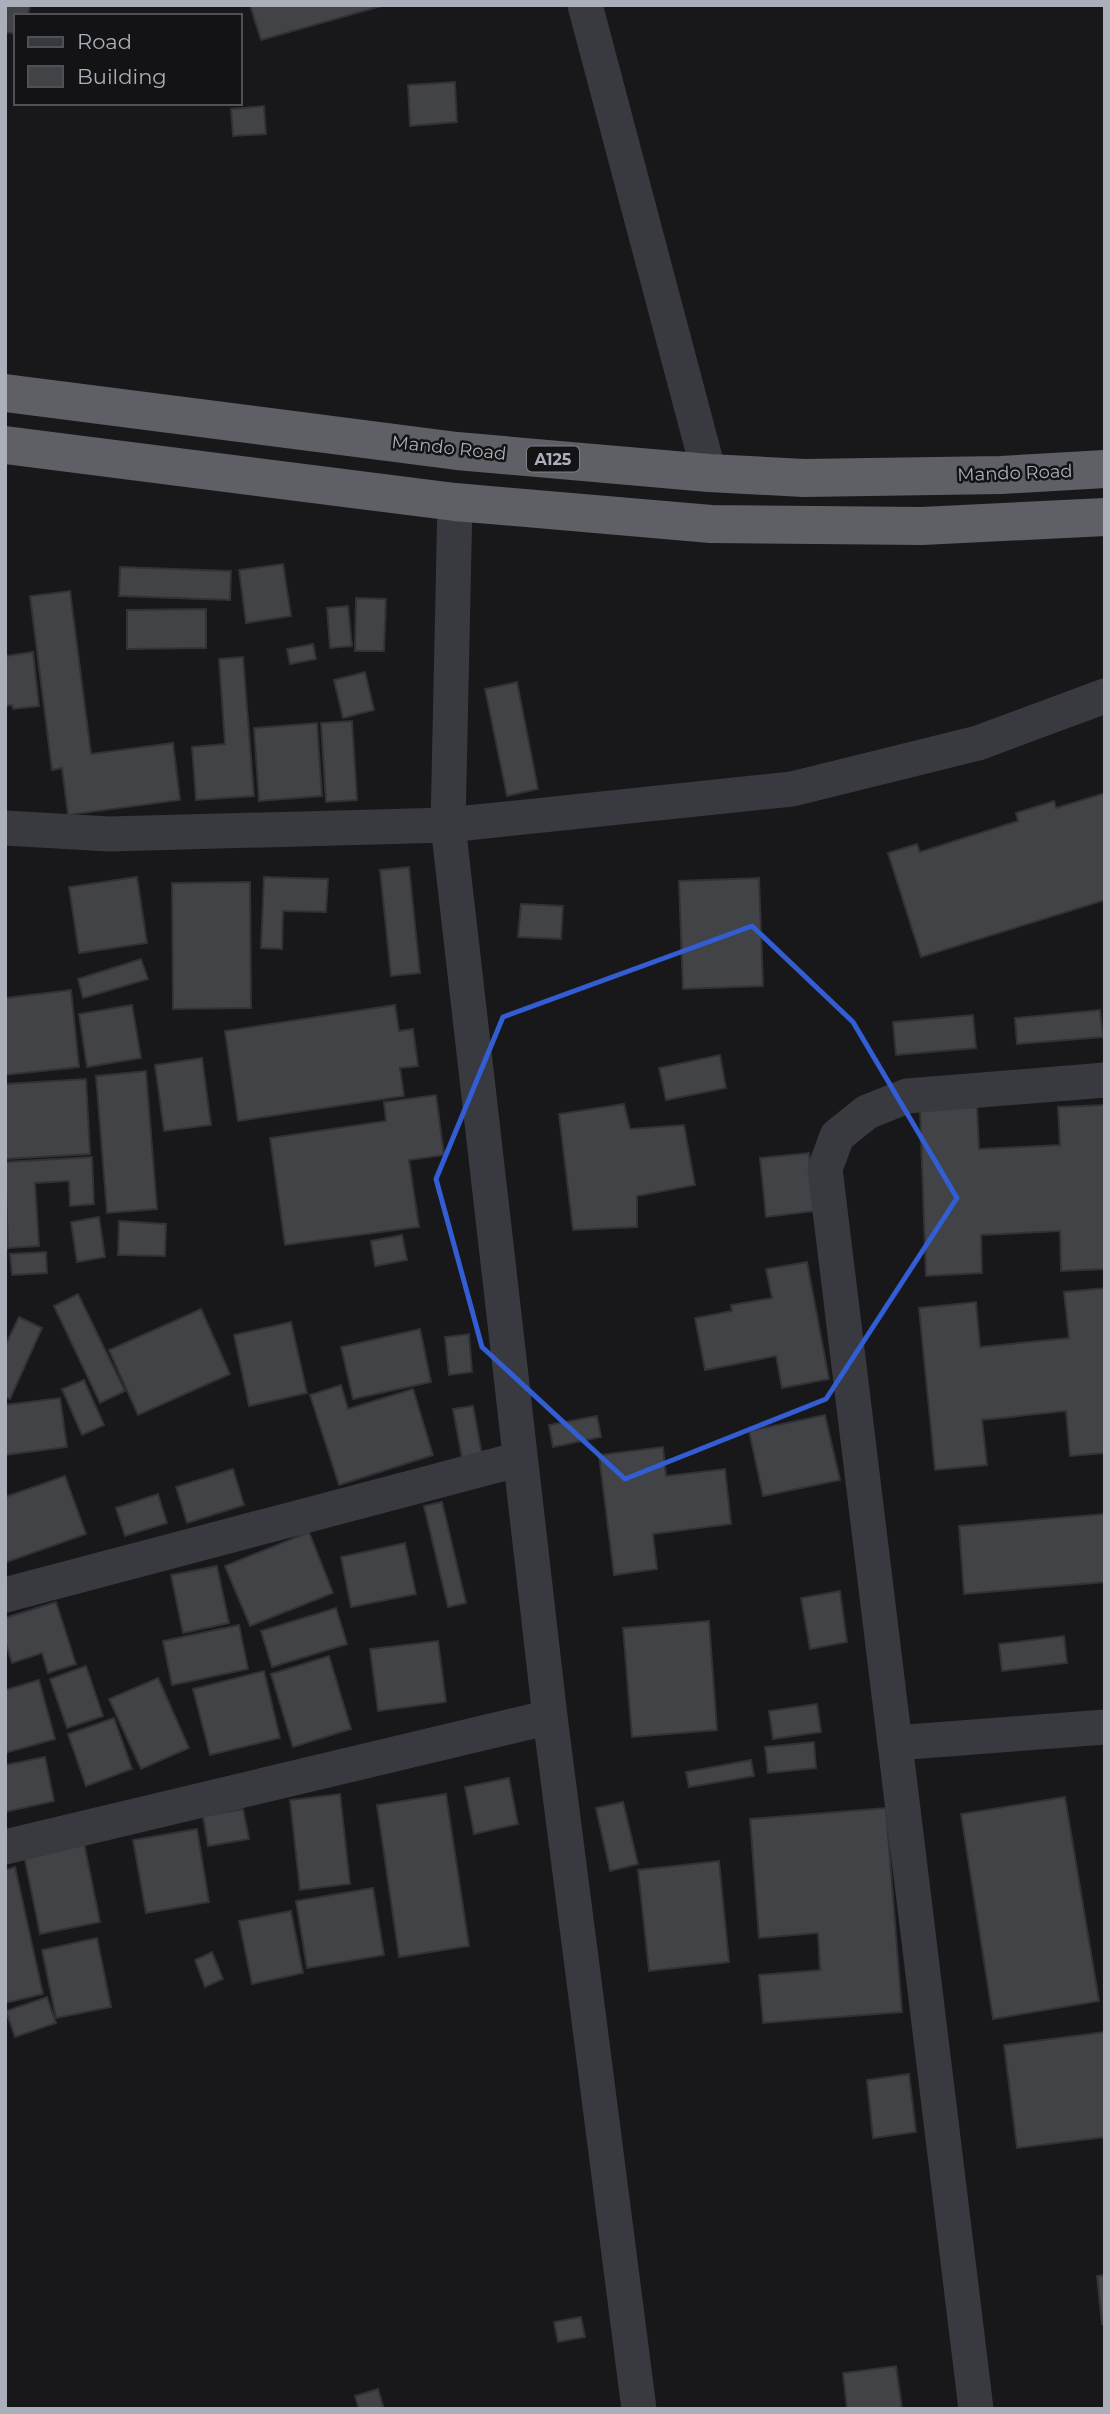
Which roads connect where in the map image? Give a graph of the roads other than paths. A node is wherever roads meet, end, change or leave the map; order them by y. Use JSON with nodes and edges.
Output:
{"nodes":[{"id":1,"x":585,"y":5,"type":"edge"},
{"id":2,"x":5,"y":393,"type":"edge"},
{"id":3,"x":5,"y":445,"type":"edge"},
{"id":4,"x":1105,"y":469,"type":"edge"},
{"id":5,"x":709,"y":473,"type":"junction"},
{"id":6,"x":455,"y":502,"type":"junction"},
{"id":7,"x":1105,"y":517,"type":"edge"},
{"id":8,"x":1105,"y":696,"type":"edge"},
{"id":9,"x":448,"y":825,"type":"junction"},
{"id":10,"x":5,"y":828,"type":"edge"},
{"id":11,"x":1105,"y":1080,"type":"edge"},
{"id":12,"x":520,"y":1459,"type":"junction"},
{"id":13,"x":5,"y":1595,"type":"edge"},
{"id":14,"x":550,"y":1717,"type":"junction"},
{"id":15,"x":1105,"y":1727,"type":"edge"},
{"id":16,"x":895,"y":1743,"type":"junction"},
{"id":17,"x":5,"y":1847,"type":"edge"},
{"id":18,"x":639,"y":2409,"type":"edge"},
{"id":19,"x":976,"y":2409,"type":"edge"}],
"edges":[{"from":1,"to":5,"type":"street"},
{"from":2,"to":5,"type":"highway","name":"Mando Road","number":"A125"},
{"from":3,"to":6,"type":"highway"},
{"from":4,"to":5,"type":"highway","name":"Mando Road","number":"A125"},
{"from":6,"to":7,"type":"highway"},
{"from":6,"to":9,"type":"street"},
{"from":8,"to":9,"type":"street"},
{"from":9,"to":10,"type":"street"},
{"from":9,"to":12,"type":"street"},
{"from":11,"to":16,"type":"street"},
{"from":12,"to":13,"type":"street"},
{"from":12,"to":14,"type":"street"},
{"from":14,"to":17,"type":"street"},
{"from":14,"to":18,"type":"street"},
{"from":15,"to":16,"type":"street"},
{"from":16,"to":19,"type":"street"}]}
